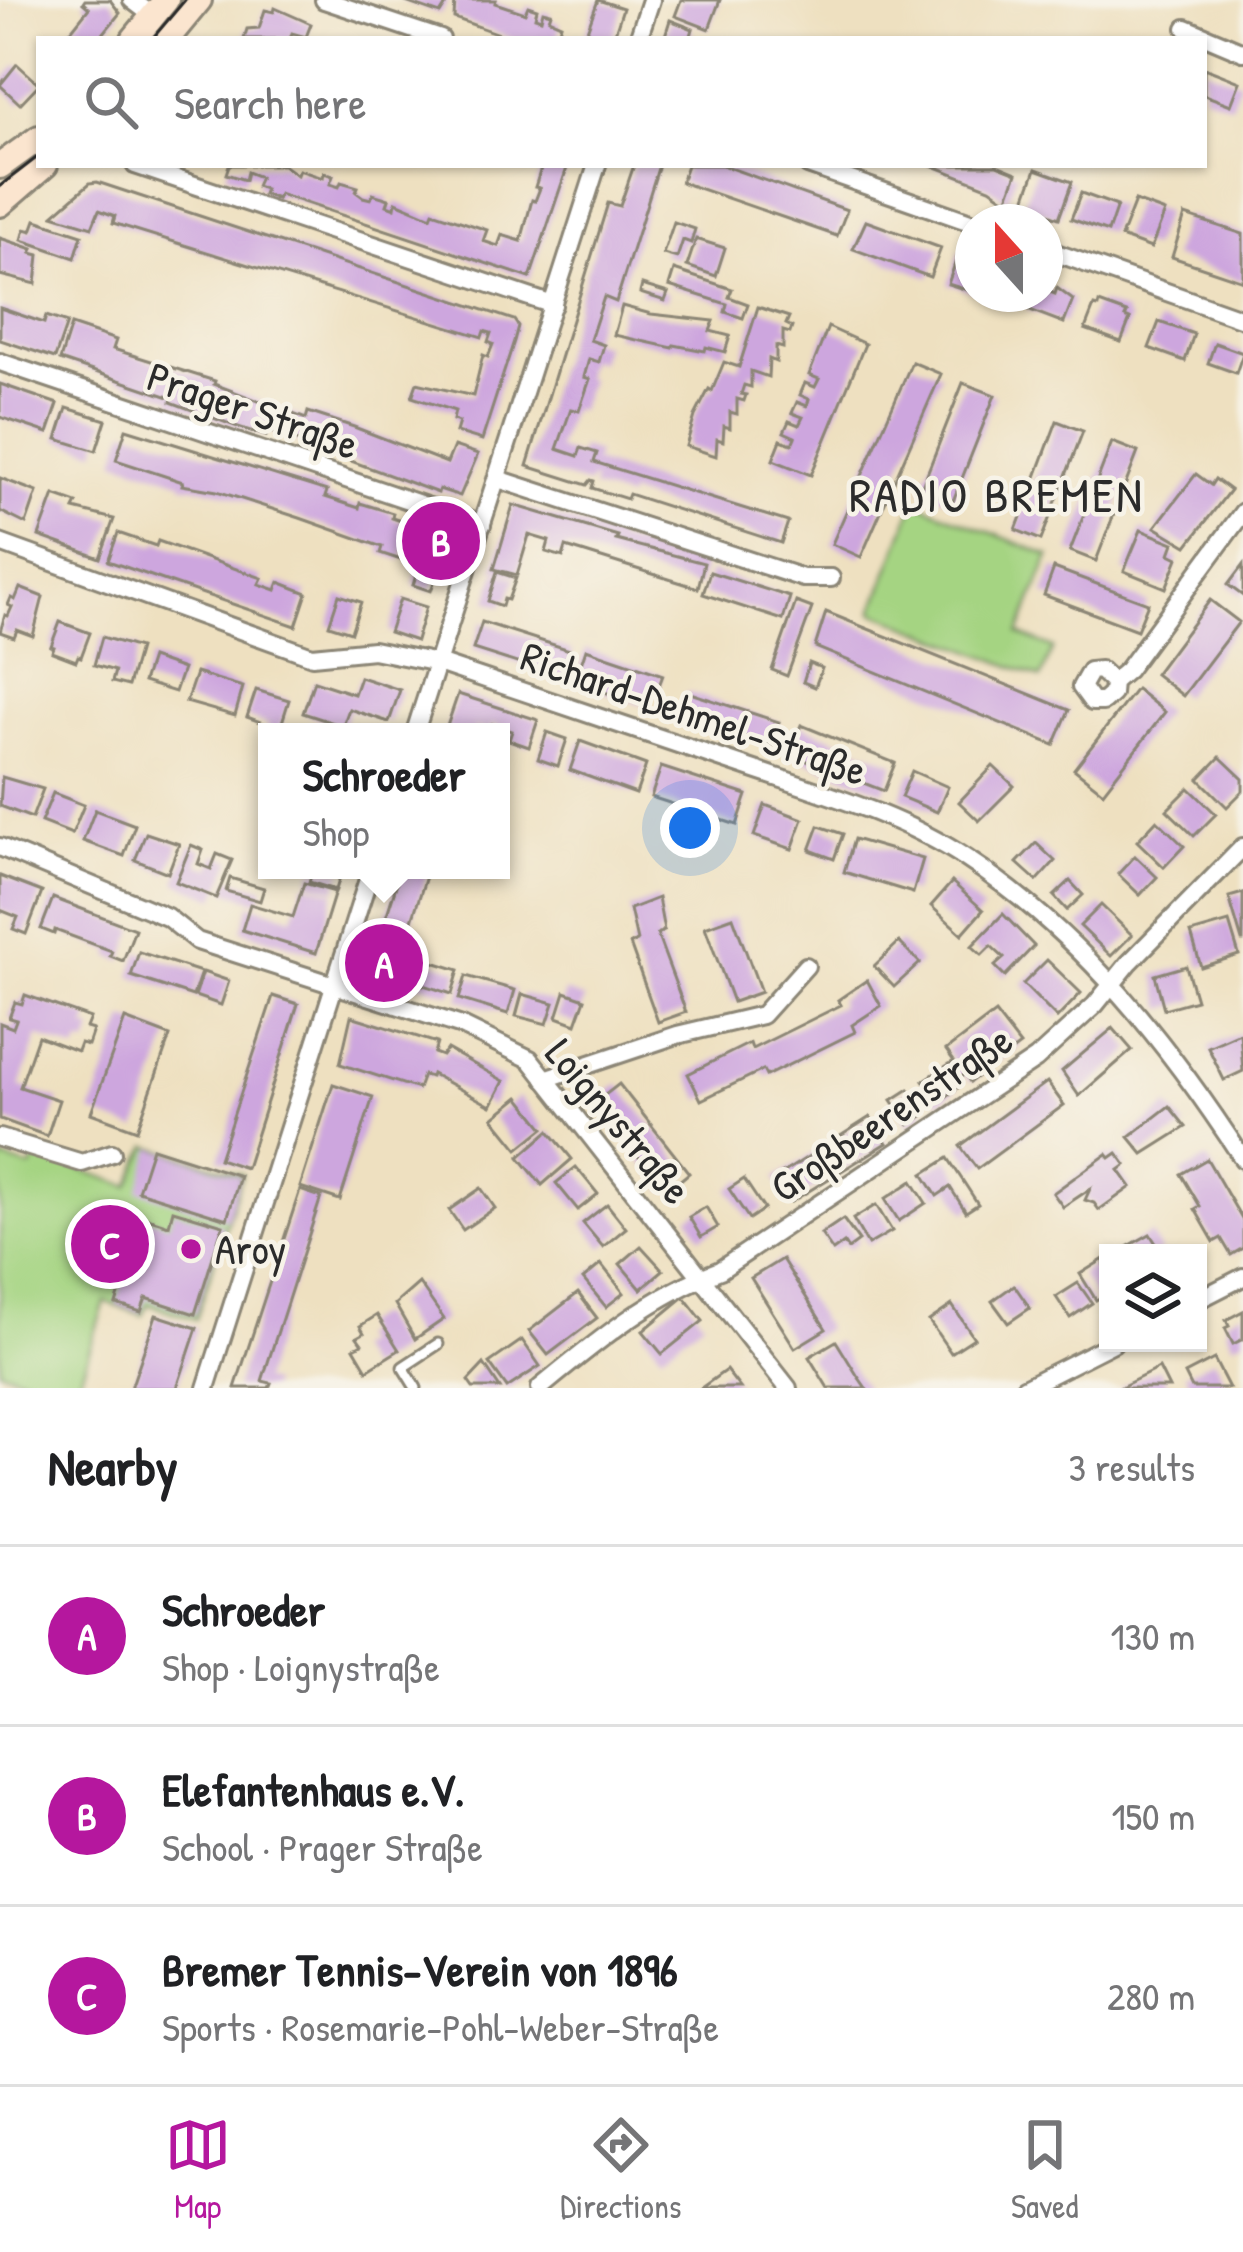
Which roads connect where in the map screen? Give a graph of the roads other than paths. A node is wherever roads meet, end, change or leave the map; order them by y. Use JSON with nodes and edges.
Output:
{"nodes":[{"id":1,"x":132,"y":0,"type":"edge"},
{"id":2,"x":181,"y":0,"type":"edge"},
{"id":3,"x":199,"y":0,"type":"edge"},
{"id":4,"x":324,"y":0,"type":"edge"},
{"id":5,"x":651,"y":0,"type":"edge"},
{"id":6,"x":156,"y":18,"type":"edge"},
{"id":7,"x":1186,"y":28,"type":"dead end"},
{"id":8,"x":169,"y":36,"type":"edge"},
{"id":9,"x":432,"y":36,"type":"edge"},
{"id":10,"x":639,"y":36,"type":"edge"},
{"id":11,"x":1205,"y":36,"type":"edge"},
{"id":12,"x":1207,"y":37,"type":"edge"},
{"id":13,"x":1243,"y":52,"type":"edge"},
{"id":14,"x":36,"y":140,"type":"edge"},
{"id":15,"x":36,"y":153,"type":"edge"},
{"id":16,"x":0,"y":166,"type":"edge"},
{"id":17,"x":42,"y":168,"type":"edge"},
{"id":18,"x":144,"y":168,"type":"edge"},
{"id":19,"x":596,"y":168,"type":"edge"},
{"id":20,"x":816,"y":168,"type":"edge"},
{"id":21,"x":0,"y":181,"type":"edge"},
{"id":22,"x":0,"y":204,"type":"edge"},
{"id":23,"x":955,"y":218,"type":"edge"},
{"id":24,"x":1063,"y":255,"type":"edge"},
{"id":25,"x":553,"y":305,"type":"junction"},
{"id":26,"x":1243,"y":319,"type":"edge"},
{"id":27,"x":0,"y":362,"type":"edge"},
{"id":28,"x":498,"y":479,"type":"junction"},
{"id":29,"x":1243,"y":512,"type":"edge"},
{"id":30,"x":482,"y":525,"type":"junction"},
{"id":31,"x":0,"y":543,"type":"edge"},
{"id":32,"x":831,"y":578,"type":"dead end"},
{"id":33,"x":438,"y":663,"type":"junction"},
{"id":34,"x":1113,"y":682,"type":"dead end"},
{"id":35,"x":419,"y":723,"type":"edge"},
{"id":36,"x":0,"y":847,"type":"edge"},
{"id":37,"x":1243,"y":848,"type":"edge"},
{"id":38,"x":368,"y":879,"type":"edge"},
{"id":39,"x":806,"y":966,"type":"dead end"},
{"id":40,"x":1112,"y":982,"type":"junction"},
{"id":41,"x":334,"y":985,"type":"junction"},
{"id":42,"x":545,"y":1079,"type":"junction"},
{"id":43,"x":0,"y":1138,"type":"edge"},
{"id":44,"x":112,"y":1153,"type":"dead end"},
{"id":45,"x":1243,"y":1159,"type":"edge"},
{"id":46,"x":1243,"y":1277,"type":"edge"},
{"id":47,"x":700,"y":1278,"type":"junction"},
{"id":48,"x":1207,"y":1295,"type":"edge"},
{"id":49,"x":438,"y":1344,"type":"dead end"},
{"id":50,"x":1099,"y":1350,"type":"edge"},
{"id":51,"x":206,"y":1388,"type":"edge"},
{"id":52,"x":416,"y":1388,"type":"edge"},
{"id":53,"x":540,"y":1388,"type":"edge"},
{"id":54,"x":788,"y":1388,"type":"edge"},
{"id":55,"x":1024,"y":1388,"type":"edge"}],
"edges":[{"from":1,"to":6,"type":"street"},
{"from":2,"to":6,"type":"lane"},
{"from":3,"to":8,"type":"main road"},
{"from":4,"to":9,"type":"street"},
{"from":5,"to":10,"type":"street"},
{"from":7,"to":11,"type":"street"},
{"from":12,"to":13,"type":"street"},
{"from":14,"to":16,"type":"main road"},
{"from":15,"to":21,"type":"lane"},
{"from":17,"to":22,"type":"main road"},
{"from":18,"to":25,"type":"street"},
{"from":19,"to":25,"type":"street"},
{"from":20,"to":23,"type":"street"},
{"from":24,"to":26,"type":"street"},
{"from":25,"to":28,"type":"street"},
{"from":27,"to":30,"type":"street","name":"Prager Straße"},
{"from":28,"to":30,"type":"street"},
{"from":28,"to":32,"type":"street"},
{"from":29,"to":34,"type":"street"},
{"from":30,"to":33,"type":"street"},
{"from":31,"to":33,"type":"street","name":"Richard-Dehmel-Straße"},
{"from":33,"to":35,"type":"street"},
{"from":33,"to":40,"type":"street","name":"Richard-Dehmel-Straße"},
{"from":36,"to":41,"type":"street","name":"Loignystraße"},
{"from":37,"to":40,"type":"street","name":"Großbeerenstraße"},
{"from":38,"to":41,"type":"street"},
{"from":39,"to":42,"type":"street"},
{"from":40,"to":45,"type":"street","name":"Richard-Dehmel-Straße"},
{"from":40,"to":47,"type":"street","name":"Großbeerenstraße"},
{"from":41,"to":42,"type":"street","name":"Loignystraße"},
{"from":41,"to":51,"type":"street"},
{"from":42,"to":47,"type":"street","name":"Loignystraße"},
{"from":43,"to":44,"type":"street"},
{"from":46,"to":48,"type":"street"},
{"from":47,"to":53,"type":"street","name":"Großbeerenstraße"},
{"from":47,"to":54,"type":"street","name":"Loignystraße"},
{"from":49,"to":52,"type":"lane"},
{"from":50,"to":55,"type":"street"}]}
